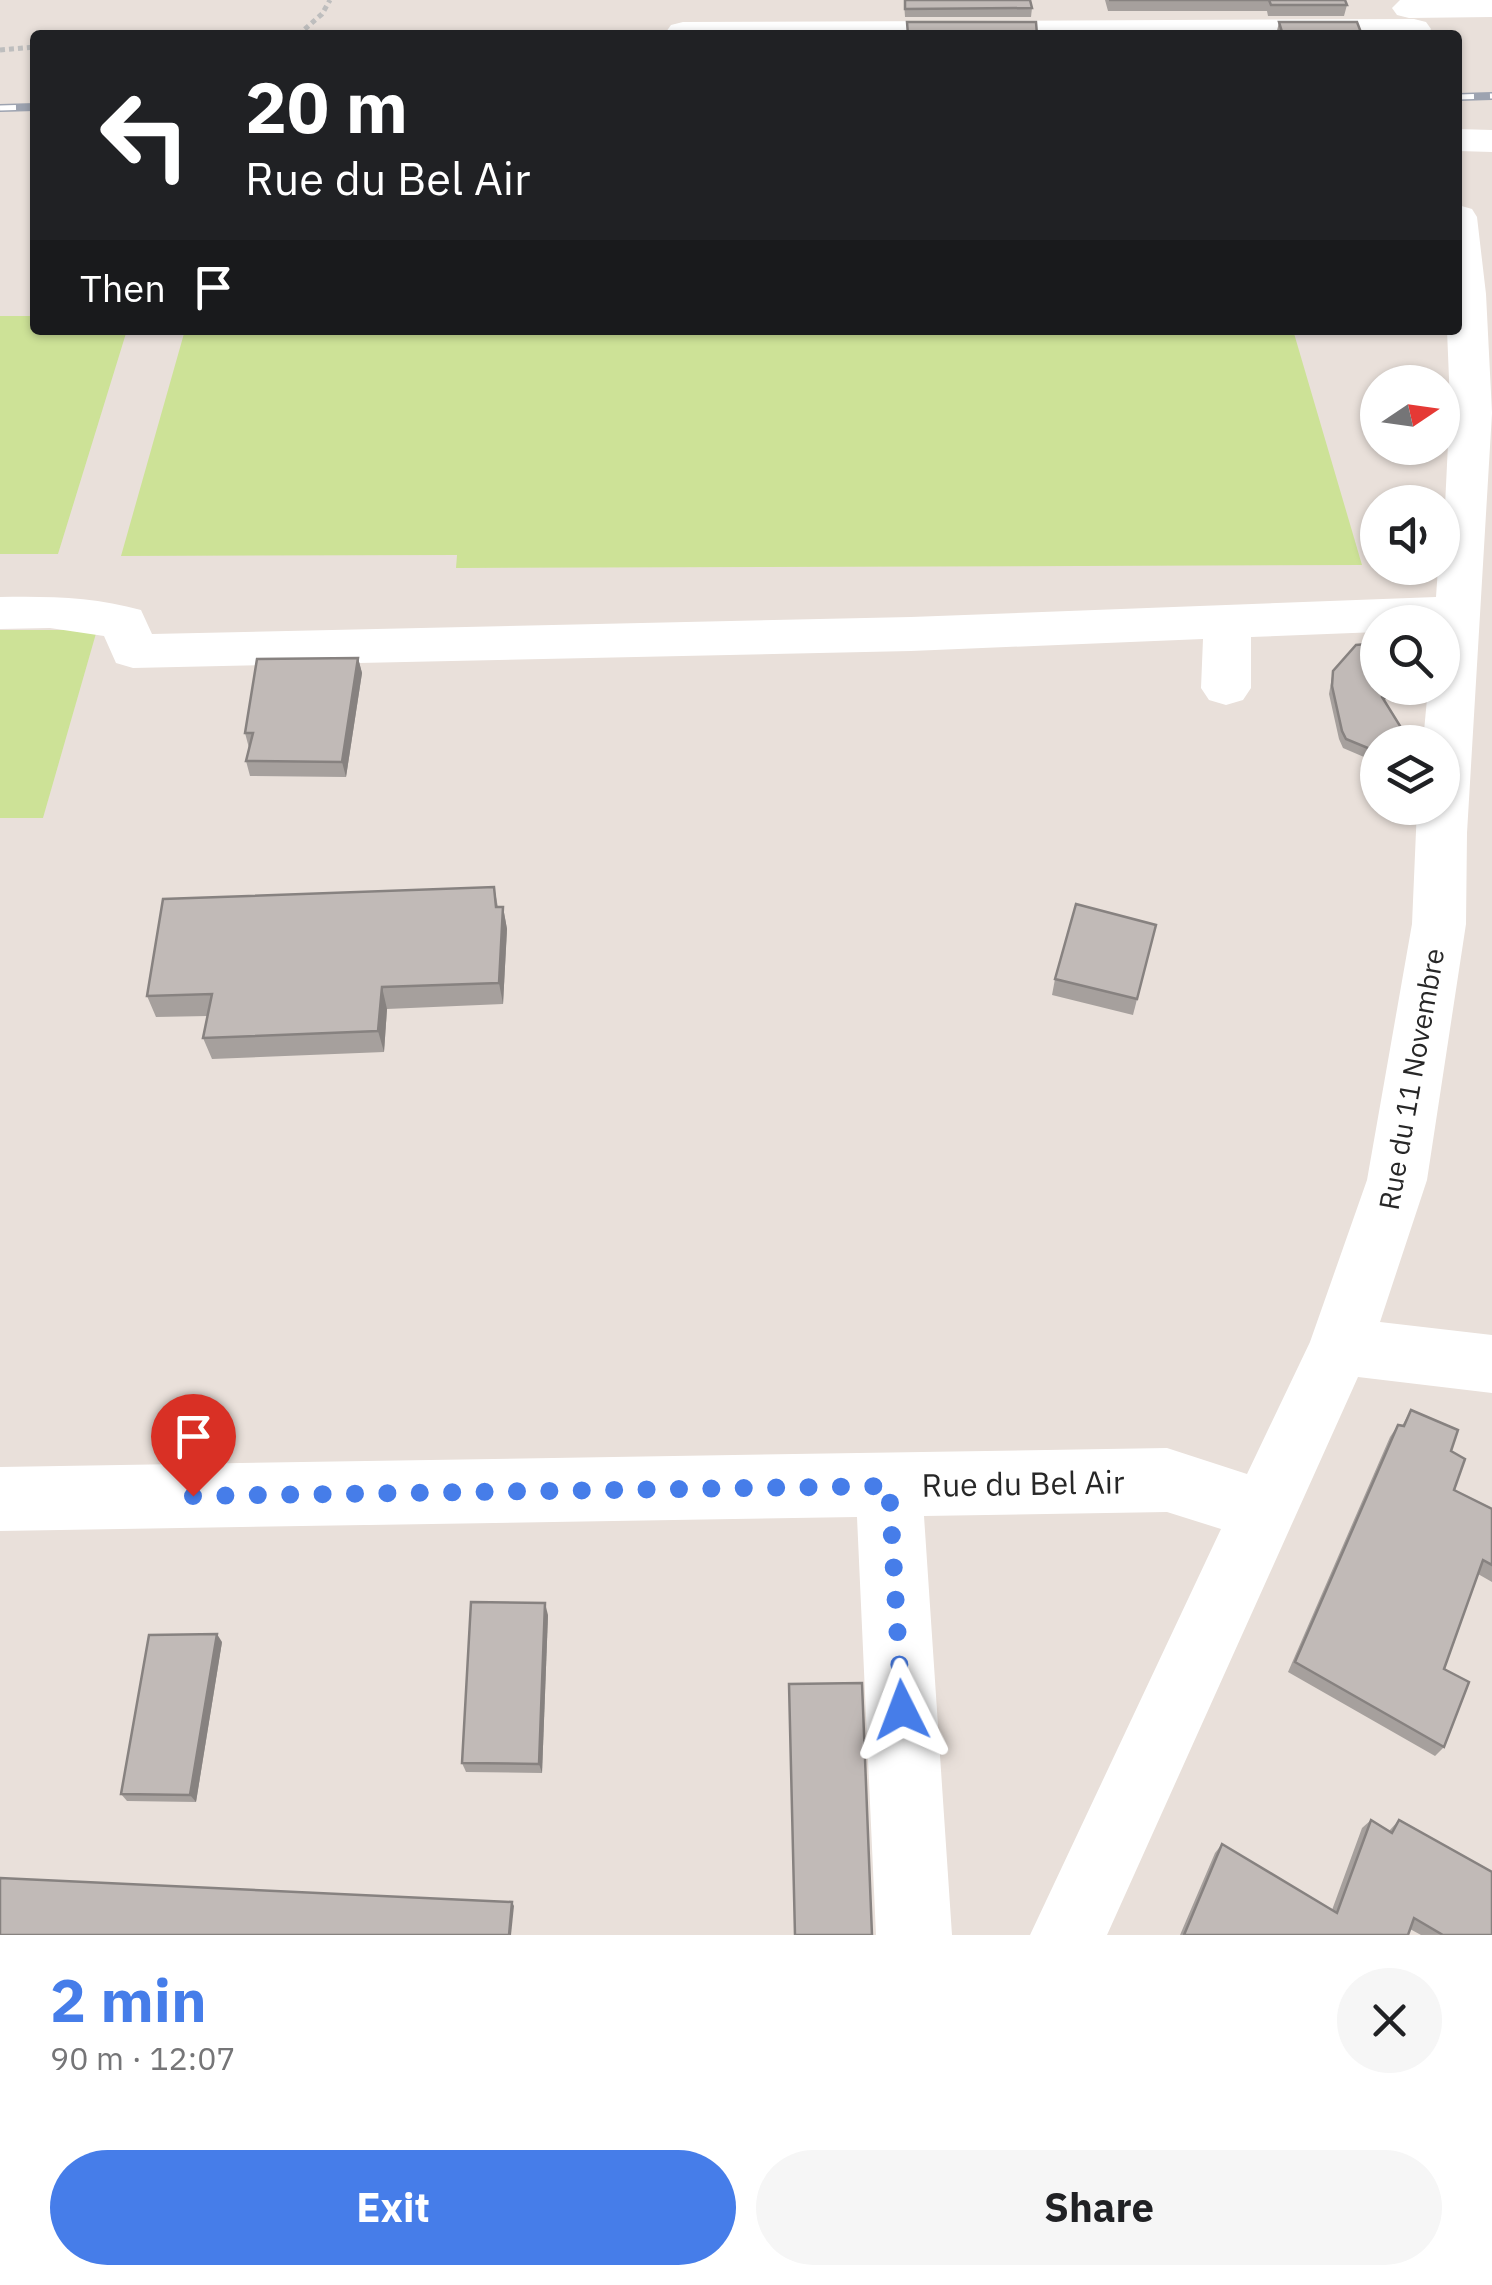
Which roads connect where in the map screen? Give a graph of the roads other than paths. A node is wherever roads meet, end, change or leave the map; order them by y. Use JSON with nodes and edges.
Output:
{"nodes":[{"id":1,"x":1492,"y":7,"type":"edge"},
{"id":2,"x":1411,"y":18,"type":"edge"},
{"id":3,"x":787,"y":30,"type":"edge"},
{"id":4,"x":1462,"y":140,"type":"edge"},
{"id":5,"x":1492,"y":141,"type":"edge"},
{"id":6,"x":1462,"y":232,"type":"edge"},
{"id":7,"x":1479,"y":294,"type":"edge"},
{"id":8,"x":1459,"y":605,"type":"edge"},
{"id":9,"x":0,"y":613,"type":"edge"},
{"id":10,"x":1360,"y":616,"type":"edge"},
{"id":11,"x":1228,"y":622,"type":"junction"},
{"id":12,"x":1226,"y":688,"type":"dead end"},
{"id":13,"x":1451,"y":705,"type":"edge"},
{"id":14,"x":1340,"y":1346,"type":"junction"},
{"id":15,"x":1492,"y":1364,"type":"edge"},
{"id":16,"x":889,"y":1486,"type":"junction"},
{"id":17,"x":0,"y":1499,"type":"edge"},
{"id":18,"x":1261,"y":1510,"type":"junction"},
{"id":19,"x":914,"y":1935,"type":"edge"},
{"id":20,"x":1068,"y":1935,"type":"edge"}],
"edges":[{"from":1,"to":2,"type":"street"},
{"from":2,"to":3,"type":"street"},
{"from":4,"to":5,"type":"street"},
{"from":6,"to":7,"type":"street","name":"Rue du 11 Novembre"},
{"from":7,"to":8,"type":"street","name":"Rue du 11 Novembre"},
{"from":9,"to":11,"type":"street"},
{"from":10,"to":11,"type":"street"},
{"from":11,"to":12,"type":"street"},
{"from":13,"to":14,"type":"street","name":"Rue du 11 Novembre"},
{"from":14,"to":15,"type":"street"},
{"from":14,"to":18,"type":"street","name":"Rue du 11 Novembre"},
{"from":16,"to":17,"type":"street","name":"Rue du Bel Air"},
{"from":16,"to":18,"type":"street","name":"Rue du Bel Air"},
{"from":16,"to":19,"type":"street"},
{"from":18,"to":20,"type":"street","name":"Rue du 11 Novembre"}]}
